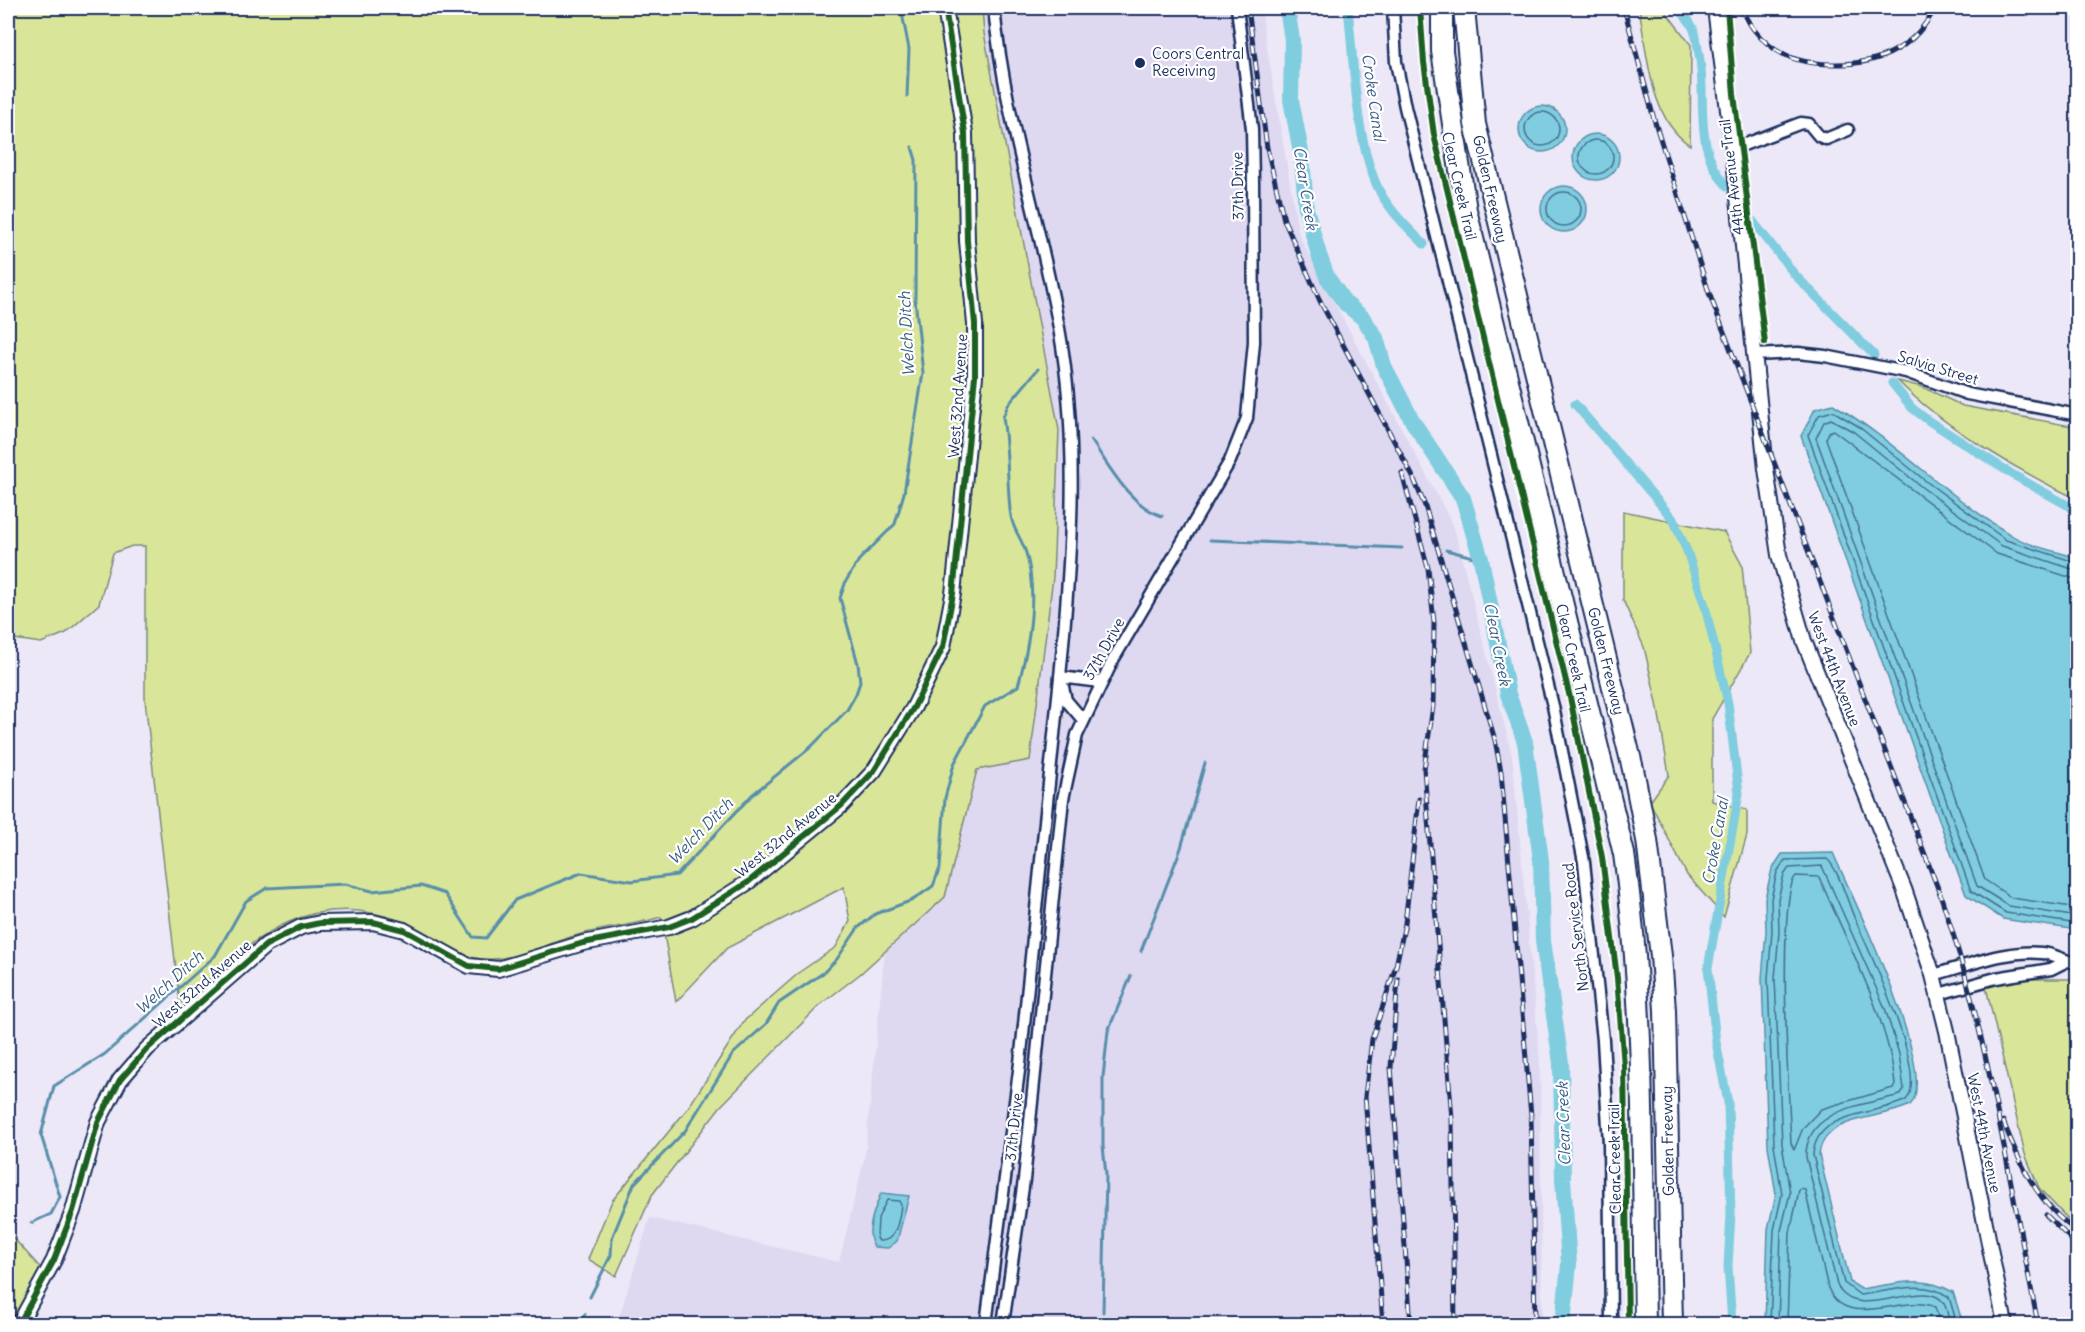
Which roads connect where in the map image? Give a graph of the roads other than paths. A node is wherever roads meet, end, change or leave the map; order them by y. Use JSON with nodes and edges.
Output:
{"nodes":[{"id":1,"x":945,"y":8,"type":"edge"},
{"id":2,"x":994,"y":8,"type":"edge"},
{"id":3,"x":1237,"y":8,"type":"edge"},
{"id":4,"x":1393,"y":8,"type":"edge"},
{"id":5,"x":1442,"y":8,"type":"edge"},
{"id":6,"x":1464,"y":8,"type":"edge"},
{"id":7,"x":1715,"y":8,"type":"edge"},
{"id":8,"x":1848,"y":130,"type":"dead end"},
{"id":9,"x":1733,"y":149,"type":"junction"},
{"id":10,"x":1754,"y":355,"type":"junction"},
{"id":11,"x":2078,"y":415,"type":"edge"},
{"id":12,"x":1060,"y":677,"type":"junction"},
{"id":13,"x":1101,"y":682,"type":"junction"},
{"id":14,"x":1083,"y":720,"type":"junction"},
{"id":15,"x":2065,"y":962,"type":"junction"},
{"id":16,"x":2078,"y":963,"type":"edge"},
{"id":17,"x":1933,"y":975,"type":"junction"},
{"id":18,"x":1939,"y":994,"type":"junction"},
{"id":19,"x":19,"y":1324,"type":"edge"},
{"id":20,"x":986,"y":1324,"type":"edge"},
{"id":21,"x":1003,"y":1324,"type":"edge"},
{"id":22,"x":1611,"y":1324,"type":"edge"},
{"id":23,"x":1645,"y":1324,"type":"edge"},
{"id":24,"x":1672,"y":1324,"type":"edge"},
{"id":25,"x":2005,"y":1324,"type":"edge"}],
"edges":[{"from":1,"to":19,"type":"street","name":"West 32nd Avenue"},
{"from":2,"to":12,"type":"street"},
{"from":3,"to":13,"type":"street","name":"37th Drive"},
{"from":4,"to":22,"type":"street","name":"North Service Road"},
{"from":5,"to":23,"type":"highway","name":"Golden Freeway"},
{"from":6,"to":24,"type":"highway","name":"Golden Freeway"},
{"from":7,"to":9,"type":"street","name":"West 44th Avenue"},
{"from":8,"to":9,"type":"street"},
{"from":9,"to":10,"type":"street","name":"West 44th Avenue"},
{"from":10,"to":11,"type":"street","name":"Salvia Street"},
{"from":10,"to":17,"type":"street","name":"West 44th Avenue"},
{"from":12,"to":13,"type":"street"},
{"from":12,"to":14,"type":"street"},
{"from":12,"to":20,"type":"street"},
{"from":13,"to":14,"type":"street","name":"37th Drive"},
{"from":14,"to":21,"type":"street","name":"37th Drive"},
{"from":15,"to":16,"type":"street"},
{"from":15,"to":17,"type":"street"},
{"from":15,"to":18,"type":"street"},
{"from":17,"to":18,"type":"street","name":"West 44th Avenue"},
{"from":18,"to":25,"type":"street","name":"West 44th Avenue"}]}
